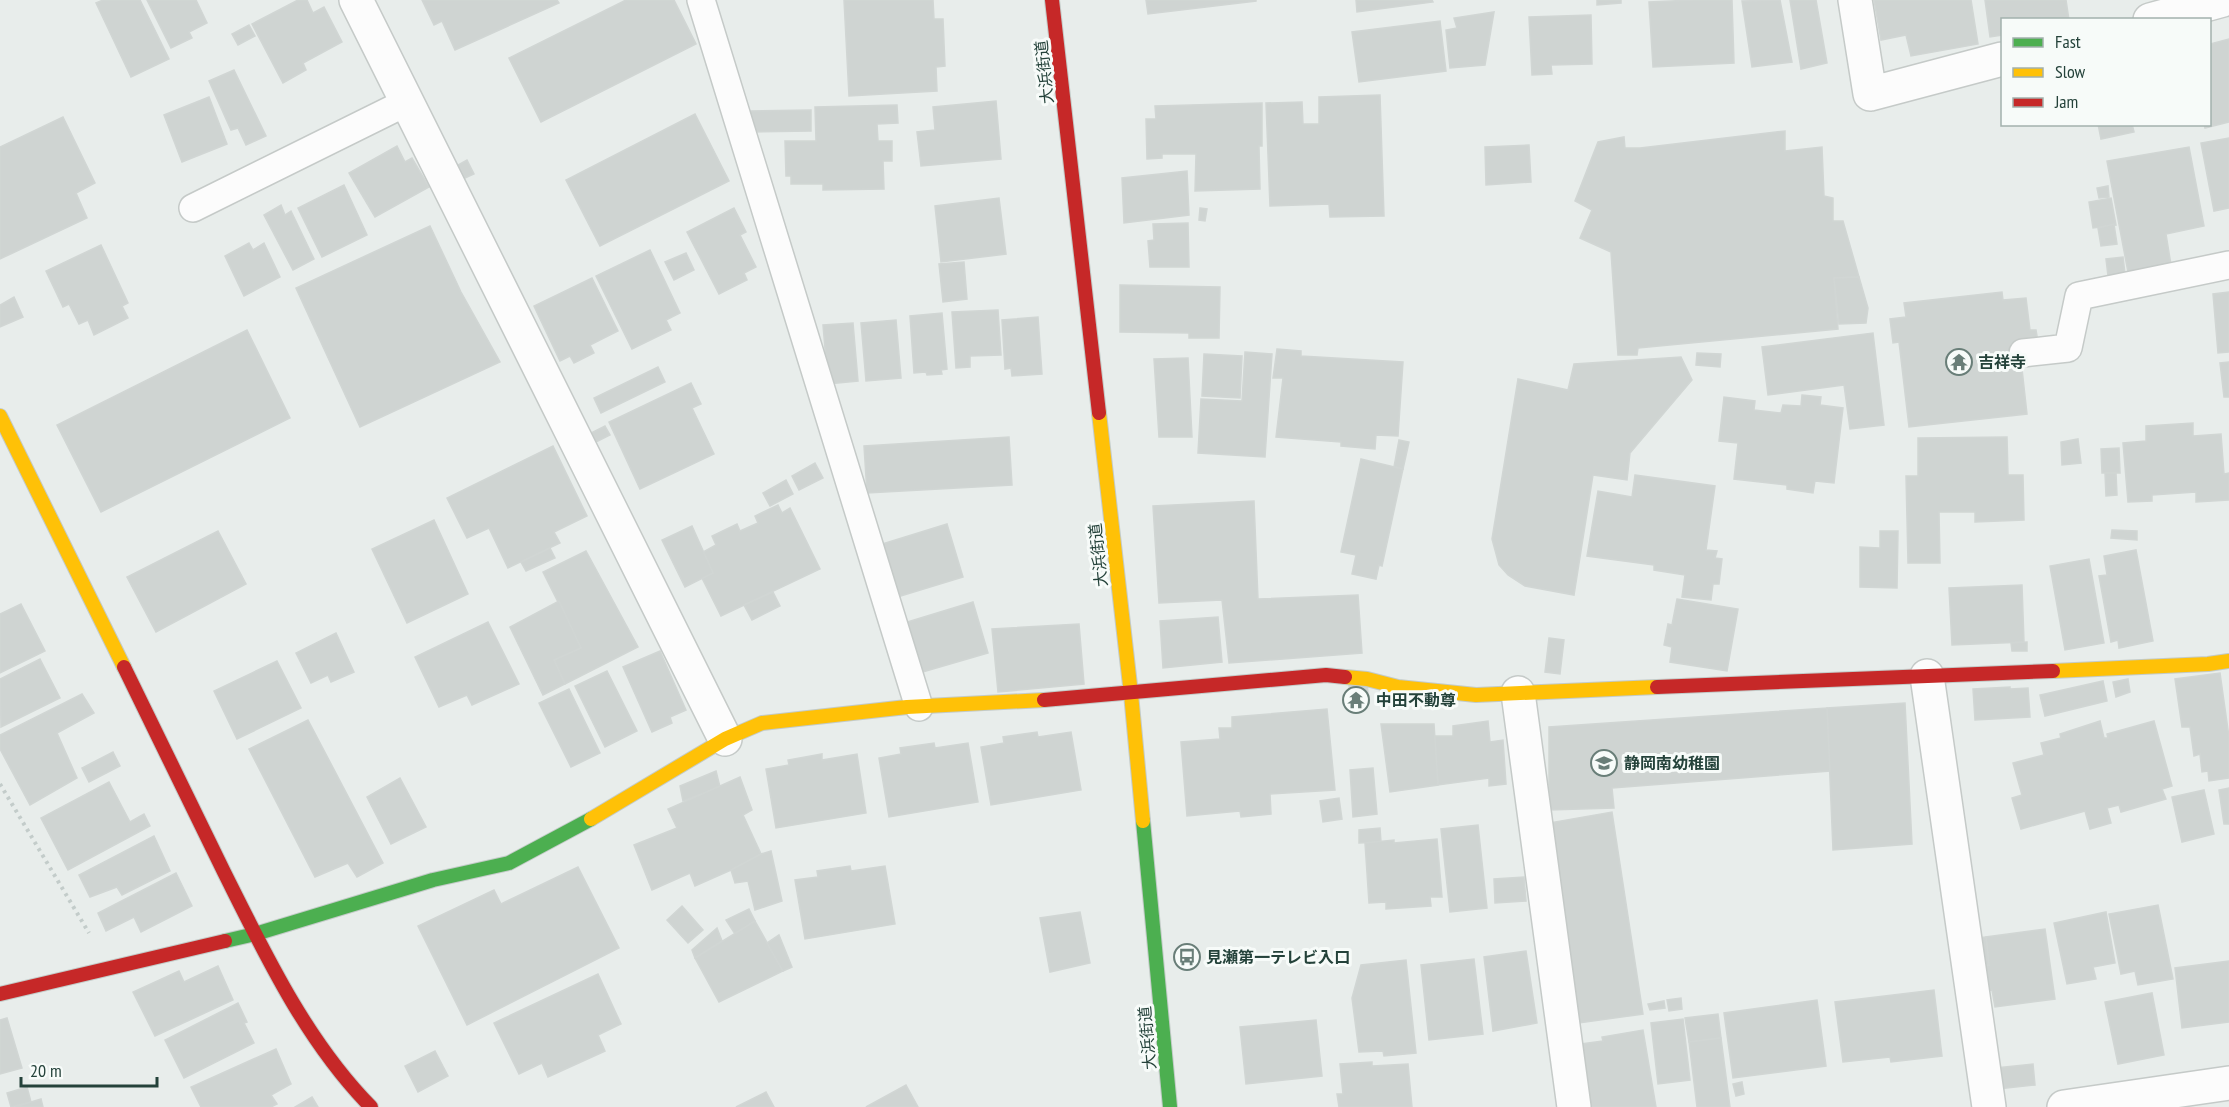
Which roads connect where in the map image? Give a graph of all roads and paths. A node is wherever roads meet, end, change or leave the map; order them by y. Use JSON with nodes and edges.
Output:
{"nodes":[{"id":1,"x":356,"y":0,"type":"edge"},
{"id":2,"x":701,"y":0,"type":"edge"},
{"id":3,"x":1052,"y":0,"type":"edge"},
{"id":4,"x":1855,"y":0,"type":"edge"},
{"id":5,"x":2223,"y":0,"type":"edge"},
{"id":6,"x":2157,"y":18,"type":"edge"},
{"id":7,"x":2001,"y":59,"type":"edge"},
{"id":8,"x":407,"y":102,"type":"junction"},
{"id":9,"x":193,"y":208,"type":"dead end"},
{"id":10,"x":2229,"y":265,"type":"edge"},
{"id":11,"x":2023,"y":353,"type":"dead end"},
{"id":12,"x":0,"y":416,"type":"edge"},
{"id":13,"x":2229,"y":661,"type":"edge"},
{"id":14,"x":1927,"y":675,"type":"junction"},
{"id":15,"x":1518,"y":693,"type":"junction"},
{"id":16,"x":1131,"y":694,"type":"junction"},
{"id":17,"x":919,"y":707,"type":"junction"},
{"id":18,"x":725,"y":739,"type":"junction"},
{"id":19,"x":0,"y":784,"type":"edge"},
{"id":20,"x":255,"y":934,"type":"junction"},
{"id":21,"x":111,"y":968,"type":"junction"},
{"id":22,"x":0,"y":994,"type":"edge"},
{"id":23,"x":2229,"y":1083,"type":"edge"},
{"id":24,"x":371,"y":1107,"type":"edge"},
{"id":25,"x":1170,"y":1107,"type":"edge"},
{"id":26,"x":1574,"y":1107,"type":"edge"},
{"id":27,"x":1989,"y":1107,"type":"edge"},
{"id":28,"x":2064,"y":1107,"type":"edge"}],
"edges":[{"from":1,"to":8,"type":"street"},
{"from":2,"to":17,"type":"lane"},
{"from":3,"to":16,"type":"street","name":"大浜街道"},
{"from":4,"to":7,"type":"street"},
{"from":5,"to":6,"type":"street"},
{"from":8,"to":9,"type":"lane"},
{"from":8,"to":18,"type":"street"},
{"from":10,"to":11,"type":"lane"},
{"from":12,"to":20,"type":"street"},
{"from":13,"to":14,"type":"street"},
{"from":14,"to":15,"type":"street"},
{"from":14,"to":27,"type":"street"},
{"from":15,"to":16,"type":"street"},
{"from":15,"to":26,"type":"street"},
{"from":16,"to":17,"type":"street"},
{"from":16,"to":25,"type":"street","name":"大浜街道"},
{"from":17,"to":18,"type":"street"},
{"from":18,"to":20,"type":"street"},
{"from":19,"to":21,"type":"path"},
{"from":20,"to":21,"type":"street"},
{"from":20,"to":24,"type":"street"},
{"from":21,"to":22,"type":"street"},
{"from":23,"to":28,"type":"street"}]}
